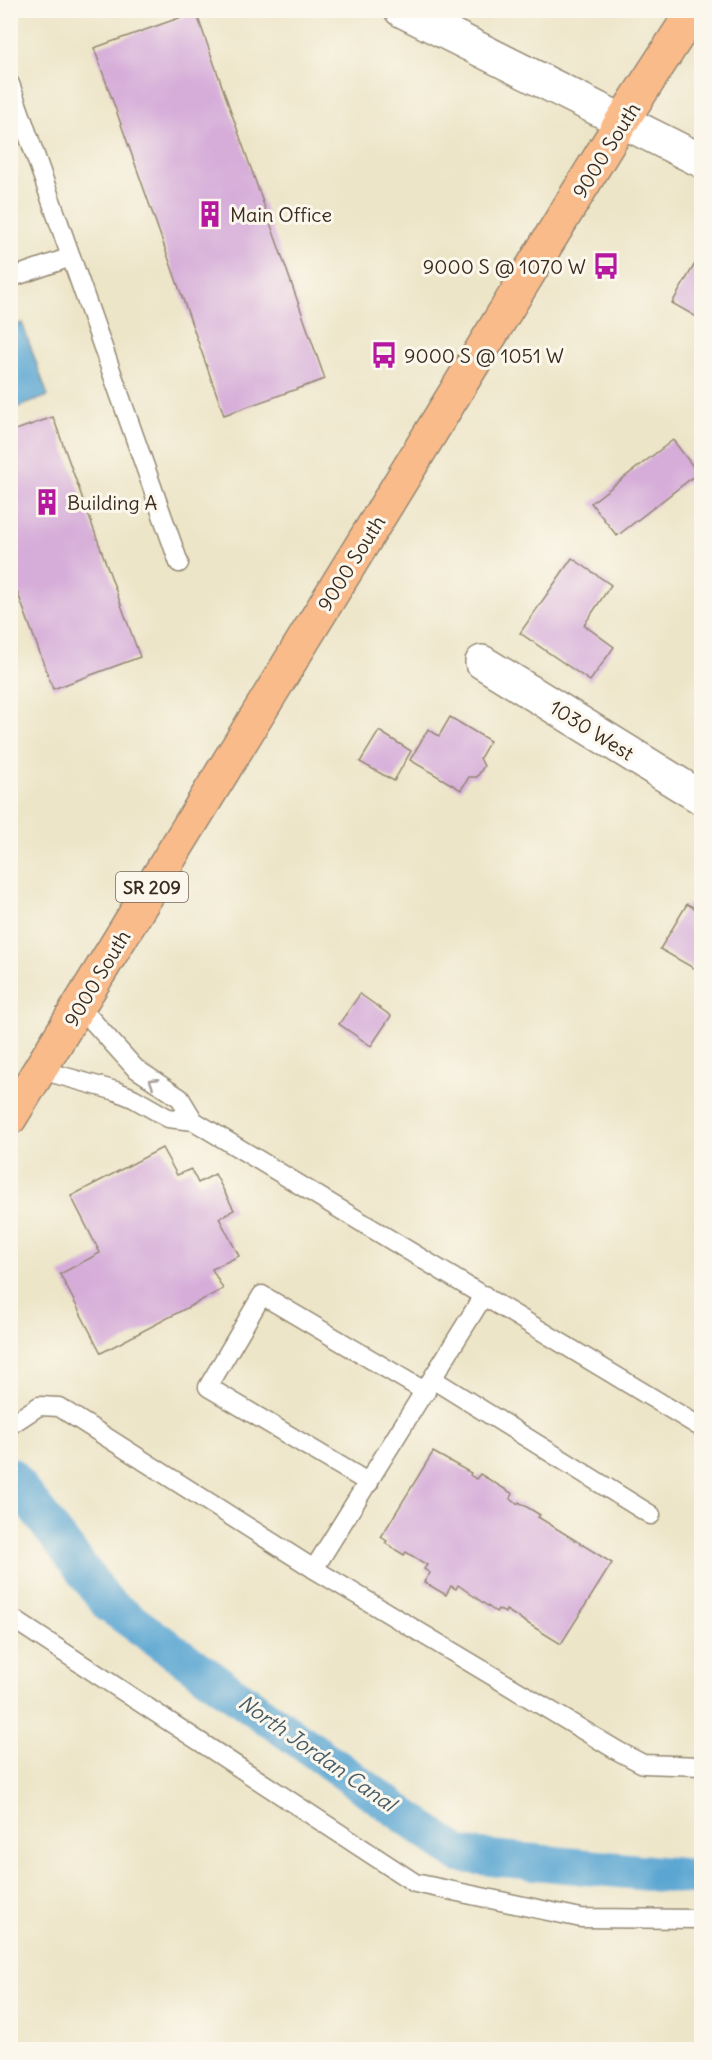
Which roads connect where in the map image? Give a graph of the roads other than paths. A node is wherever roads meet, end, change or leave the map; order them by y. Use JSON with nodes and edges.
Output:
{"nodes":[{"id":1,"x":401,"y":10,"type":"edge"},
{"id":2,"x":694,"y":10,"type":"edge"},
{"id":3,"x":10,"y":84,"type":"edge"},
{"id":4,"x":622,"y":122,"type":"junction"},
{"id":5,"x":702,"y":161,"type":"edge"},
{"id":6,"x":71,"y":257,"type":"junction"},
{"id":7,"x":10,"y":278,"type":"edge"},
{"id":8,"x":179,"y":563,"type":"dead end"},
{"id":9,"x":482,"y":662,"type":"dead end"},
{"id":10,"x":702,"y":798,"type":"edge"},
{"id":11,"x":79,"y":1006,"type":"junction"},
{"id":12,"x":41,"y":1070,"type":"junction"},
{"id":13,"x":10,"y":1118,"type":"edge"},
{"id":14,"x":194,"y":1121,"type":"junction"},
{"id":15,"x":484,"y":1295,"type":"junction"},
{"id":16,"x":430,"y":1386,"type":"junction"},
{"id":17,"x":10,"y":1425,"type":"edge"},
{"id":18,"x":702,"y":1428,"type":"edge"},
{"id":19,"x":369,"y":1483,"type":"junction"},
{"id":20,"x":651,"y":1515,"type":"dead end"},
{"id":21,"x":314,"y":1569,"type":"junction"},
{"id":22,"x":10,"y":1617,"type":"edge"},
{"id":23,"x":702,"y":1766,"type":"edge"},
{"id":24,"x":702,"y":1919,"type":"edge"}],
"edges":[{"from":1,"to":4,"type":"street"},
{"from":2,"to":4,"type":"main road","name":"9000 South","number":"SR 209"},
{"from":3,"to":6,"type":"lane"},
{"from":4,"to":5,"type":"street"},
{"from":4,"to":11,"type":"main road","name":"9000 South","number":"SR 209"},
{"from":6,"to":7,"type":"lane"},
{"from":6,"to":8,"type":"lane"},
{"from":9,"to":10,"type":"street","name":"1030 West"},
{"from":11,"to":12,"type":"main road","name":"9000 South","number":"SR 209"},
{"from":14,"to":11,"type":"lane","one_way":true},
{"from":12,"to":13,"type":"main road","name":"9000 South","number":"SR 209"},
{"from":12,"to":14,"type":"lane"},
{"from":14,"to":15,"type":"lane"},
{"from":15,"to":16,"type":"lane"},
{"from":15,"to":18,"type":"lane"},
{"from":16,"to":19,"type":"lane"},
{"from":16,"to":19,"type":"lane"},
{"from":16,"to":20,"type":"lane"},
{"from":17,"to":21,"type":"lane"},
{"from":19,"to":21,"type":"lane"},
{"from":21,"to":23,"type":"lane"},
{"from":22,"to":24,"type":"lane"}]}
